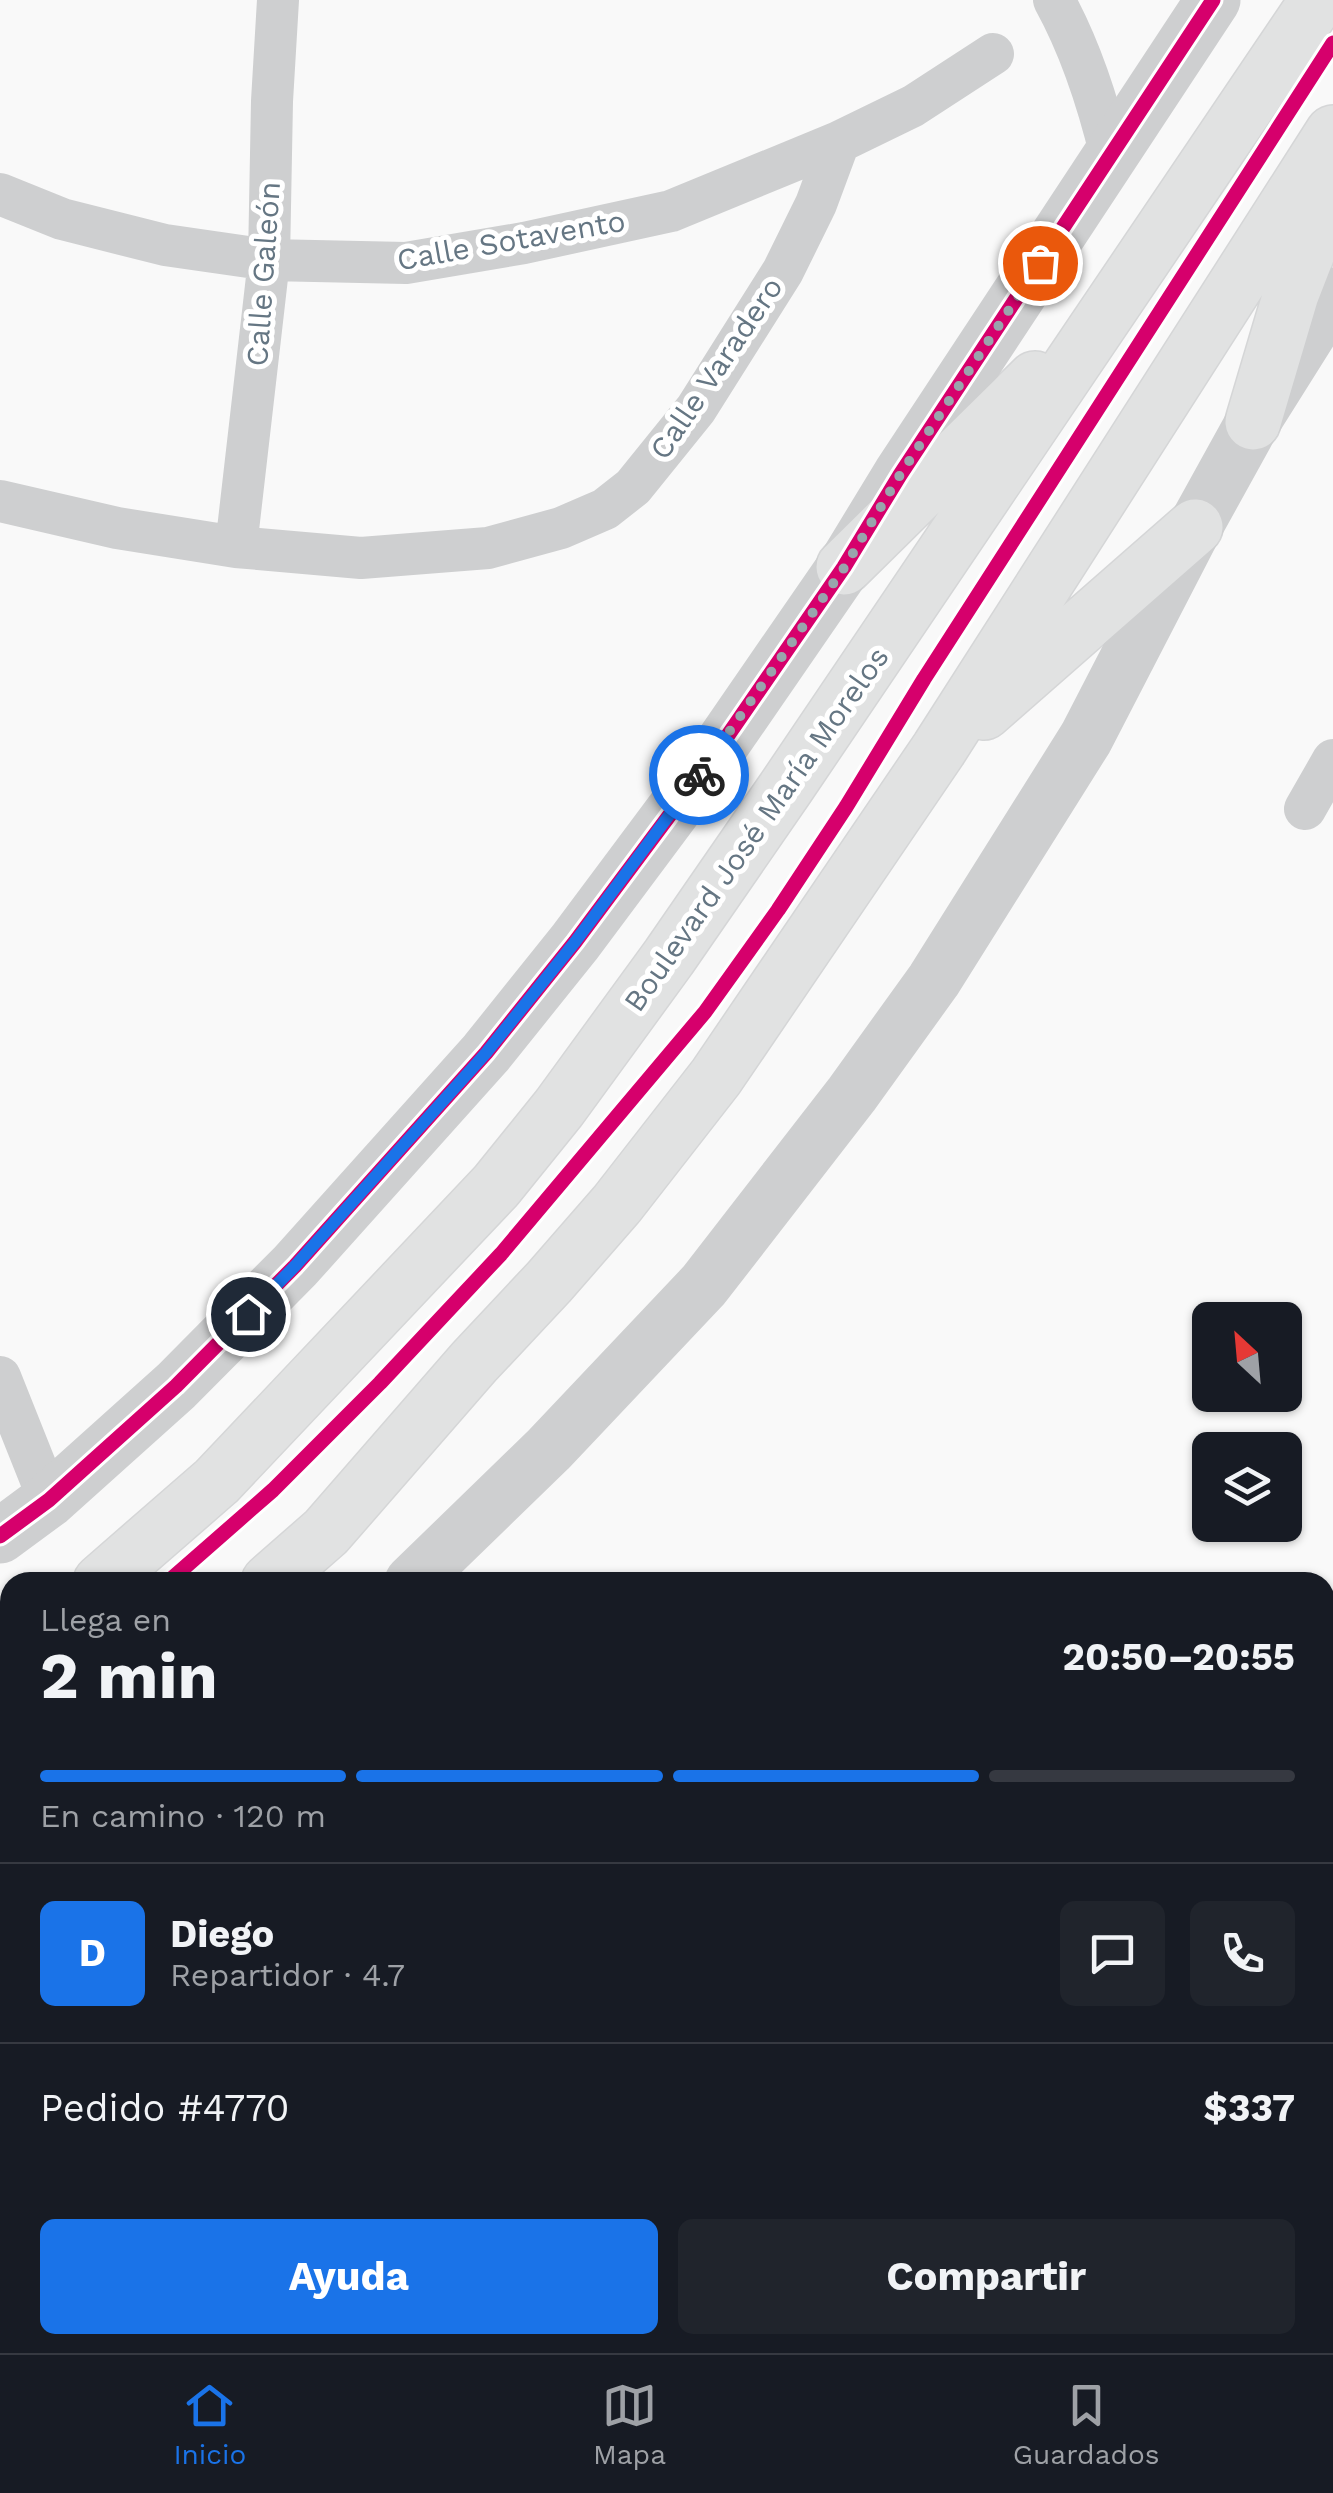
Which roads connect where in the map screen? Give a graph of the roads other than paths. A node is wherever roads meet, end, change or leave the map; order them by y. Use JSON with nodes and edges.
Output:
{"nodes":[{"id":1,"x":278,"y":0,"type":"edge"},
{"id":2,"x":1054,"y":0,"type":"edge"},
{"id":3,"x":1213,"y":0,"type":"edge"},
{"id":4,"x":1307,"y":17,"type":"edge"},
{"id":5,"x":993,"y":54,"type":"dead end"},
{"id":6,"x":1333,"y":133,"type":"edge"},
{"id":7,"x":839,"y":142,"type":"junction"},
{"id":8,"x":1111,"y":156,"type":"junction"},
{"id":9,"x":1333,"y":186,"type":"edge"},
{"id":10,"x":0,"y":194,"type":"edge"},
{"id":11,"x":269,"y":260,"type":"junction"},
{"id":12,"x":1333,"y":295,"type":"edge"},
{"id":13,"x":1119,"y":296,"type":"junction"},
{"id":14,"x":1253,"y":422,"type":"junction"},
{"id":15,"x":0,"y":501,"type":"edge"},
{"id":16,"x":1195,"y":527,"type":"junction"},
{"id":17,"x":236,"y":547,"type":"junction"},
{"id":18,"x":844,"y":568,"type":"junction"},
{"id":19,"x":940,"y":750,"type":"junction"},
{"id":20,"x":1333,"y":760,"type":"edge"},
{"id":21,"x":1305,"y":809,"type":"dead end"},
{"id":22,"x":474,"y":1362,"type":"junction"},
{"id":23,"x":1,"y":1382,"type":"edge"},
{"id":24,"x":49,"y":1500,"type":"junction"},
{"id":25,"x":0,"y":1536,"type":"edge"},
{"id":26,"x":112,"y":1572,"type":"edge"},
{"id":27,"x":280,"y":1572,"type":"edge"},
{"id":28,"x":314,"y":1572,"type":"edge"},
{"id":29,"x":422,"y":1572,"type":"edge"}],
"edges":[{"from":1,"to":11,"type":"street","name":"Calle Galeón"},
{"from":2,"to":8,"type":"street"},
{"from":3,"to":8,"type":"street"},
{"from":4,"to":13,"type":"main road","name":"Boulevard José María Morelos"},
{"from":5,"to":7,"type":"street","name":"Calle Sotavento"},
{"from":6,"to":19,"type":"main road"},
{"from":7,"to":11,"type":"street","name":"Calle Sotavento"},
{"from":7,"to":17,"type":"street","name":"Calle Varadero"},
{"from":8,"to":18,"type":"street"},
{"from":9,"to":14,"type":"main road"},
{"from":10,"to":11,"type":"street","name":"Calle Sotavento"},
{"from":11,"to":17,"type":"street","name":"Calle Galeón"},
{"from":12,"to":14,"type":"street"},
{"from":13,"to":18,"type":"main road"},
{"from":13,"to":26,"type":"main road","name":"Boulevard José María Morelos"},
{"from":14,"to":16,"type":"street"},
{"from":15,"to":17,"type":"street","name":"Calle Varadero"},
{"from":16,"to":19,"type":"main road"},
{"from":16,"to":29,"type":"street"},
{"from":18,"to":24,"type":"street"},
{"from":19,"to":22,"type":"main road"},
{"from":20,"to":21,"type":"street"},
{"from":22,"to":27,"type":"main road"},
{"from":22,"to":28,"type":"main road"},
{"from":23,"to":24,"type":"street"},
{"from":24,"to":25,"type":"street"}]}
